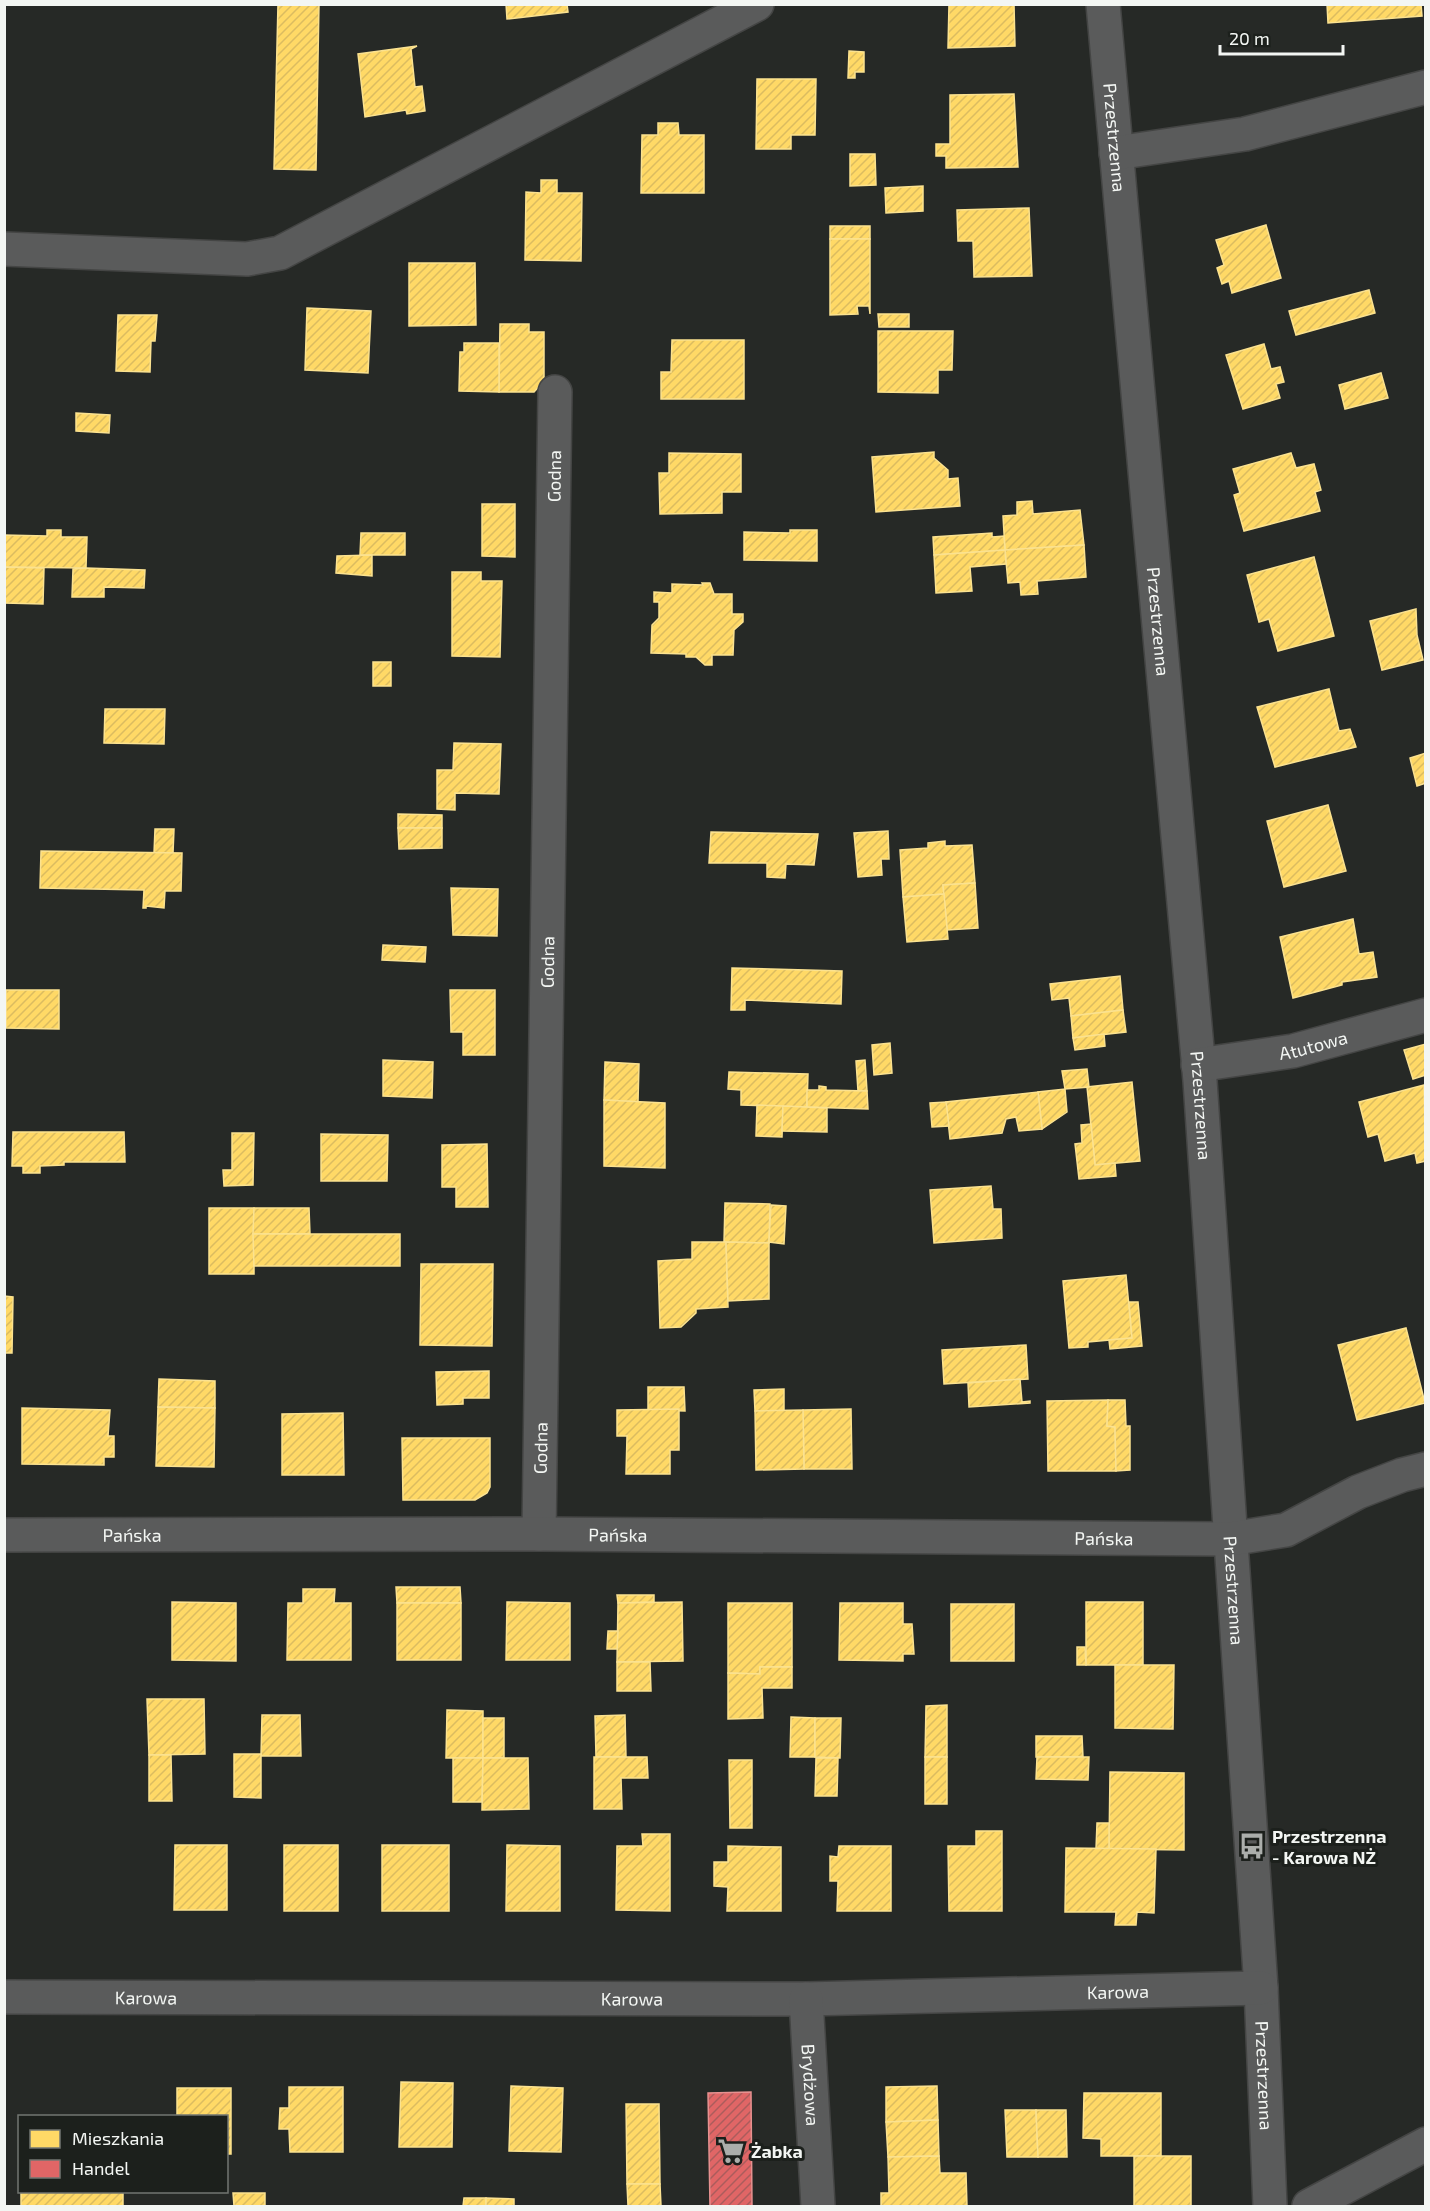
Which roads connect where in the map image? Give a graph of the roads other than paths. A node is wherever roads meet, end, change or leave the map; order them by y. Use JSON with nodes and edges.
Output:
{"nodes":[{"id":1,"x":757,"y":4,"type":"edge"},
{"id":2,"x":1103,"y":4,"type":"edge"},
{"id":3,"x":1425,"y":87,"type":"edge"},
{"id":4,"x":1116,"y":153,"type":"junction"},
{"id":5,"x":4,"y":249,"type":"edge"},
{"id":6,"x":555,"y":392,"type":"dead end"},
{"id":7,"x":1425,"y":1015,"type":"edge"},
{"id":8,"x":1198,"y":1065,"type":"junction"},
{"id":9,"x":1425,"y":1469,"type":"edge"},
{"id":10,"x":539,"y":1534,"type":"junction"},
{"id":11,"x":4,"y":1535,"type":"edge"},
{"id":12,"x":1230,"y":1539,"type":"junction"},
{"id":13,"x":1261,"y":1988,"type":"junction"},
{"id":14,"x":4,"y":1997,"type":"edge"},
{"id":15,"x":806,"y":1999,"type":"junction"},
{"id":16,"x":1425,"y":2144,"type":"edge"},
{"id":17,"x":818,"y":2206,"type":"edge"},
{"id":18,"x":1270,"y":2206,"type":"edge"},
{"id":19,"x":1309,"y":2206,"type":"edge"}],
"edges":[{"from":1,"to":5,"type":"street"},
{"from":2,"to":4,"type":"street","name":"Przestrzenna"},
{"from":3,"to":4,"type":"street"},
{"from":4,"to":8,"type":"street","name":"Przestrzenna"},
{"from":6,"to":10,"type":"street","name":"Godna"},
{"from":7,"to":8,"type":"street","name":"Atutowa"},
{"from":8,"to":12,"type":"street","name":"Przestrzenna"},
{"from":9,"to":12,"type":"street","name":"Pańska"},
{"from":10,"to":11,"type":"street","name":"Pańska"},
{"from":10,"to":12,"type":"street","name":"Pańska"},
{"from":12,"to":13,"type":"street","name":"Przestrzenna"},
{"from":13,"to":15,"type":"street","name":"Karowa"},
{"from":13,"to":18,"type":"street","name":"Przestrzenna"},
{"from":14,"to":15,"type":"street","name":"Karowa"},
{"from":15,"to":17,"type":"street","name":"Brydżowa"},
{"from":16,"to":19,"type":"street"}]}
